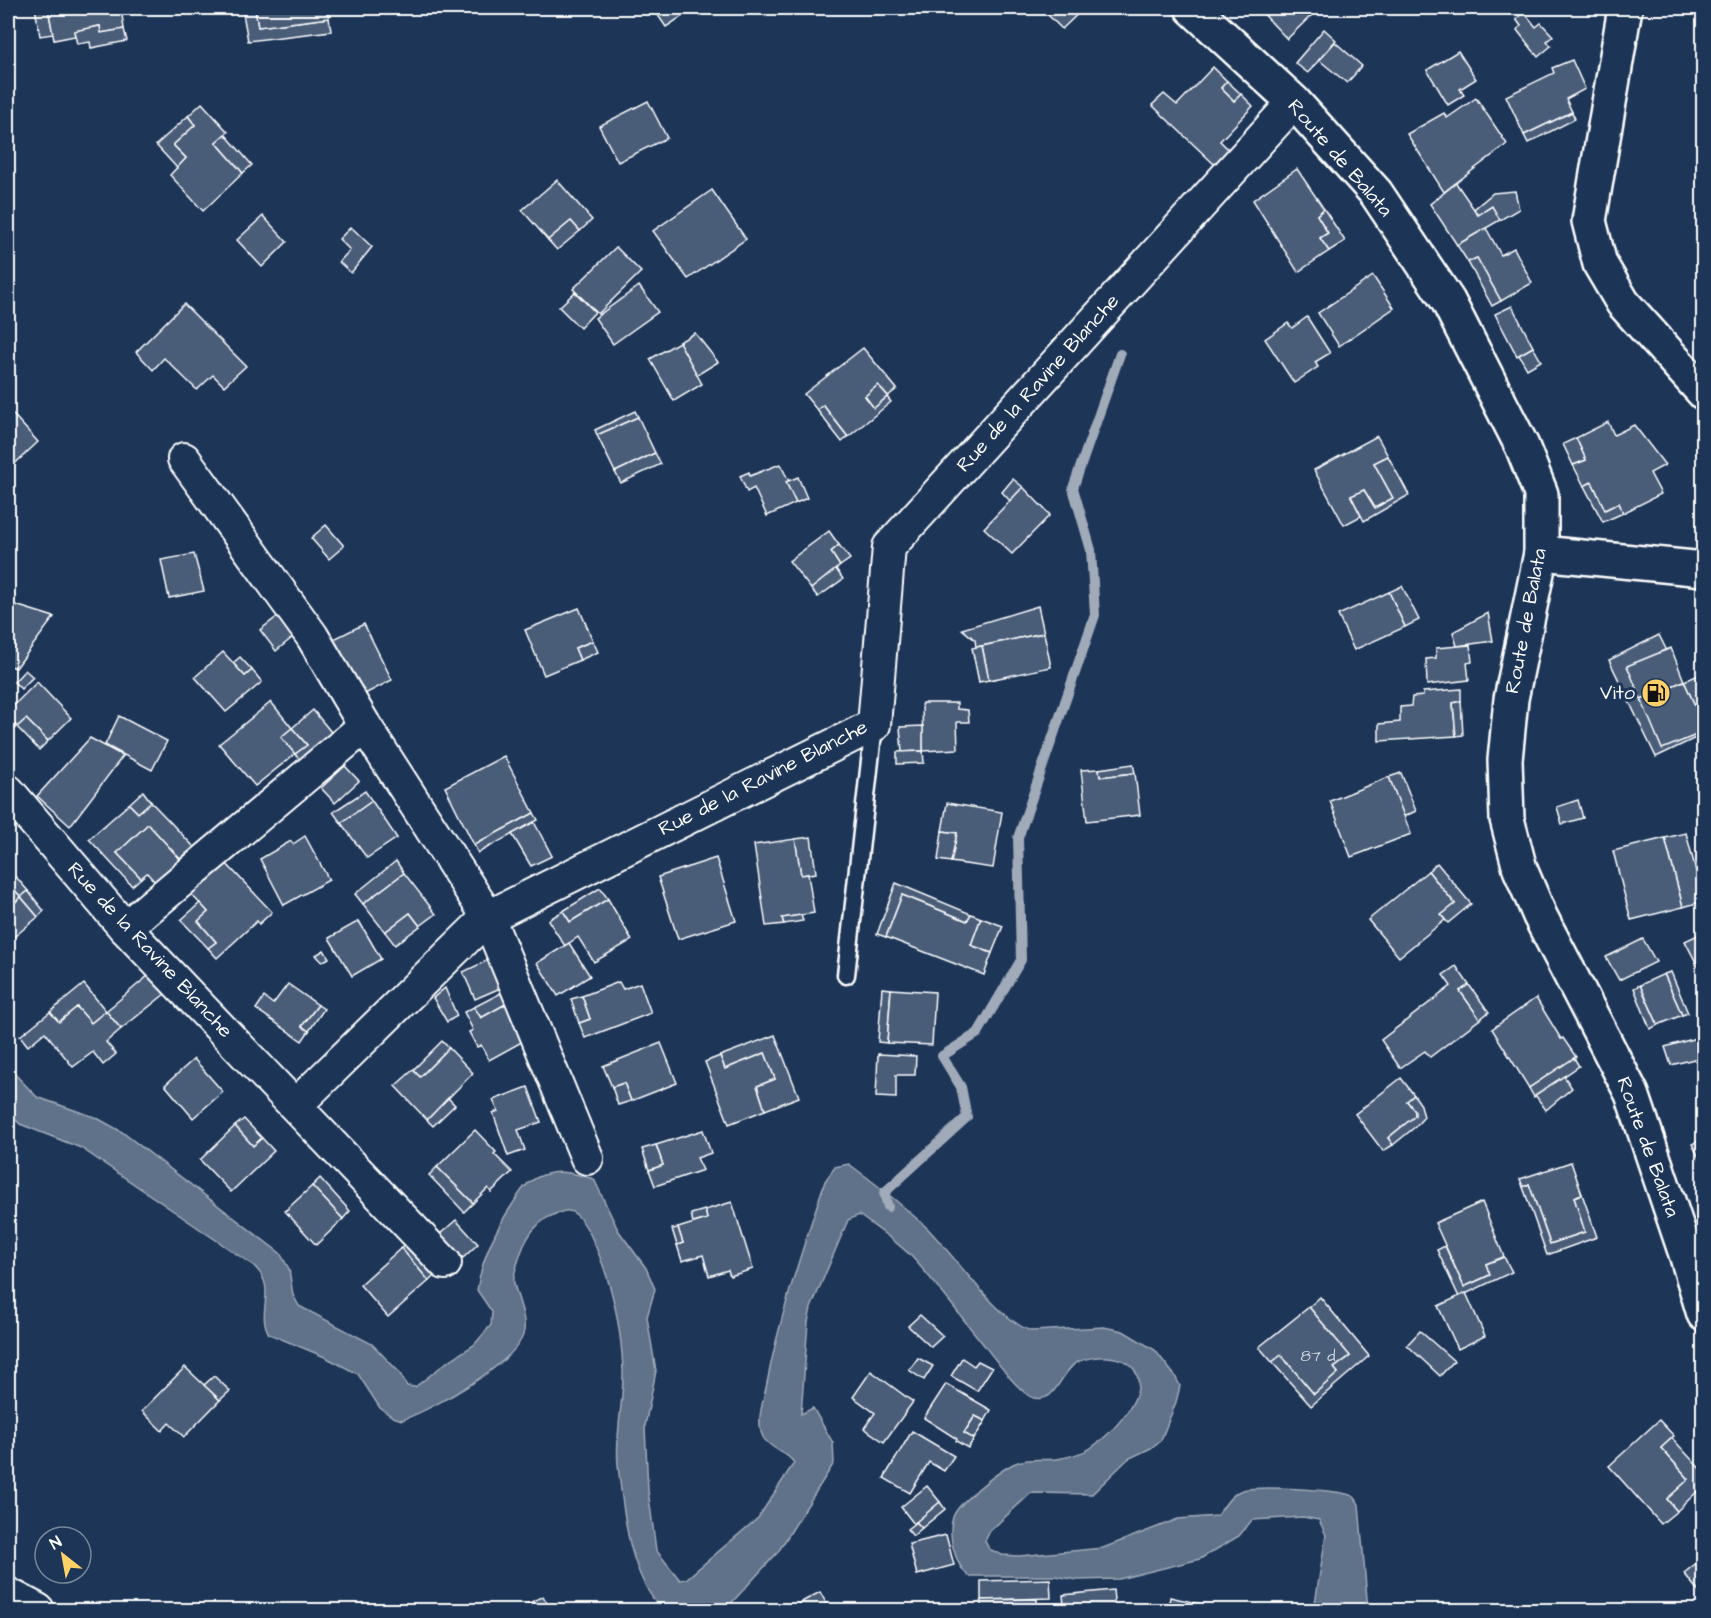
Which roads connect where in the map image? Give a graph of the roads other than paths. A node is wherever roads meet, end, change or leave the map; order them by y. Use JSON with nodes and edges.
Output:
{"nodes":[{"id":1,"x":1192,"y":8,"type":"edge"},
{"id":2,"x":1625,"y":8,"type":"edge"},
{"id":3,"x":1294,"y":102,"type":"junction"},
{"id":4,"x":1704,"y":393,"type":"edge"},
{"id":5,"x":184,"y":459,"type":"dead end"},
{"id":6,"x":1541,"y":553,"type":"junction"},
{"id":7,"x":1704,"y":569,"type":"edge"},
{"id":8,"x":874,"y":725,"type":"junction"},
{"id":9,"x":365,"y":726,"type":"junction"},
{"id":10,"x":8,"y":791,"type":"edge"},
{"id":11,"x":488,"y":917,"type":"junction"},
{"id":12,"x":125,"y":928,"type":"junction"},
{"id":13,"x":846,"y":975,"type":"dead end"},
{"id":14,"x":296,"y":1105,"type":"junction"},
{"id":15,"x":587,"y":1158,"type":"dead end"},
{"id":16,"x":445,"y":1263,"type":"dead end"},
{"id":17,"x":1704,"y":1314,"type":"edge"},
{"id":18,"x":8,"y":1593,"type":"edge"},
{"id":19,"x":38,"y":1611,"type":"edge"}],
"edges":[{"from":1,"to":3,"type":"main road","name":"Route de Balata"},
{"from":2,"to":4,"type":"main road"},
{"from":3,"to":6,"type":"main road","name":"Route de Balata"},
{"from":3,"to":8,"type":"street","name":"Rue de la Ravine Blanche"},
{"from":5,"to":9,"type":"street"},
{"from":6,"to":7,"type":"main road"},
{"from":6,"to":17,"type":"main road","name":"Route de Balata"},
{"from":8,"to":11,"type":"street","name":"Rue de la Ravine Blanche"},
{"from":8,"to":13,"type":"lane"},
{"from":9,"to":11,"type":"street"},
{"from":9,"to":12,"type":"street"},
{"from":10,"to":12,"type":"street","name":"Rue de la Ravine Blanche"},
{"from":11,"to":14,"type":"street","name":"Rue de la Ravine Blanche"},
{"from":11,"to":15,"type":"street"},
{"from":12,"to":14,"type":"street","name":"Rue de la Ravine Blanche"},
{"from":14,"to":16,"type":"street","name":"Rue de la Ravine Blanche"},
{"from":18,"to":19,"type":"street"}]}
